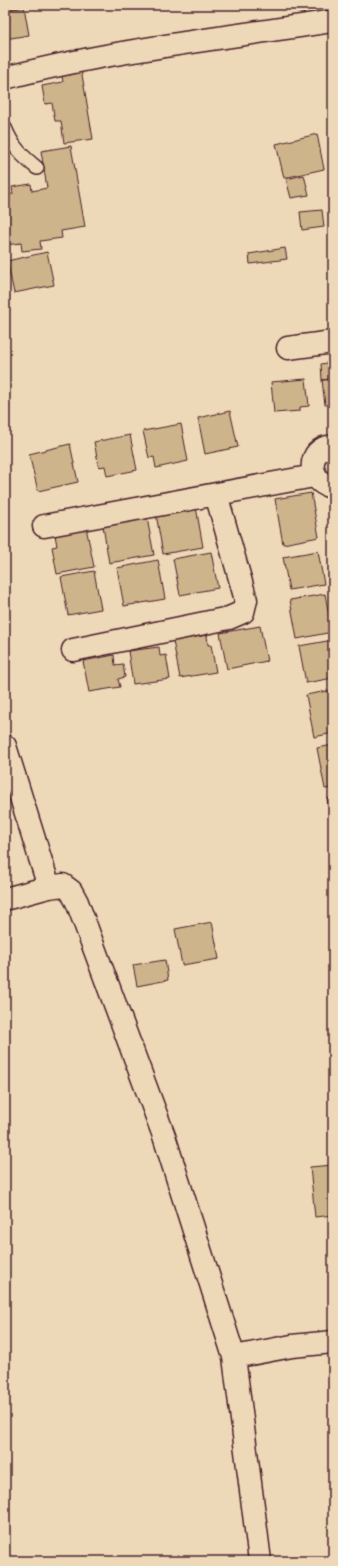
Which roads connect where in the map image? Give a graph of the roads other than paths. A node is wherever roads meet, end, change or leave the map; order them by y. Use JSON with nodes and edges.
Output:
{"nodes":[{"id":1,"x":333,"y":22,"type":"edge"},
{"id":2,"x":5,"y":78,"type":"edge"},
{"id":3,"x":5,"y":128,"type":"edge"},
{"id":4,"x":37,"y":168,"type":"dead end"},
{"id":5,"x":333,"y":342,"type":"edge"},
{"id":6,"x":288,"y":348,"type":"dead end"},
{"id":7,"x":333,"y":446,"type":"edge"},
{"id":8,"x":328,"y":487,"type":"edge"},
{"id":9,"x":216,"y":494,"type":"junction"},
{"id":10,"x":44,"y":526,"type":"dead end"},
{"id":11,"x":73,"y":650,"type":"dead end"},
{"id":12,"x":5,"y":746,"type":"edge"},
{"id":13,"x":49,"y":887,"type":"junction"},
{"id":14,"x":5,"y":899,"type":"edge"},
{"id":15,"x":333,"y":1342,"type":"edge"},
{"id":16,"x":234,"y":1357,"type":"junction"},
{"id":17,"x":260,"y":1561,"type":"edge"}],
"edges":[{"from":1,"to":2,"type":"street"},
{"from":3,"to":4,"type":"lane"},
{"from":5,"to":6,"type":"street"},
{"from":7,"to":8,"type":"street"},
{"from":8,"to":9,"type":"street"},
{"from":9,"to":10,"type":"street"},
{"from":9,"to":11,"type":"street"},
{"from":12,"to":13,"type":"street"},
{"from":13,"to":14,"type":"street"},
{"from":13,"to":16,"type":"street"},
{"from":15,"to":16,"type":"street"},
{"from":16,"to":17,"type":"street"}]}
